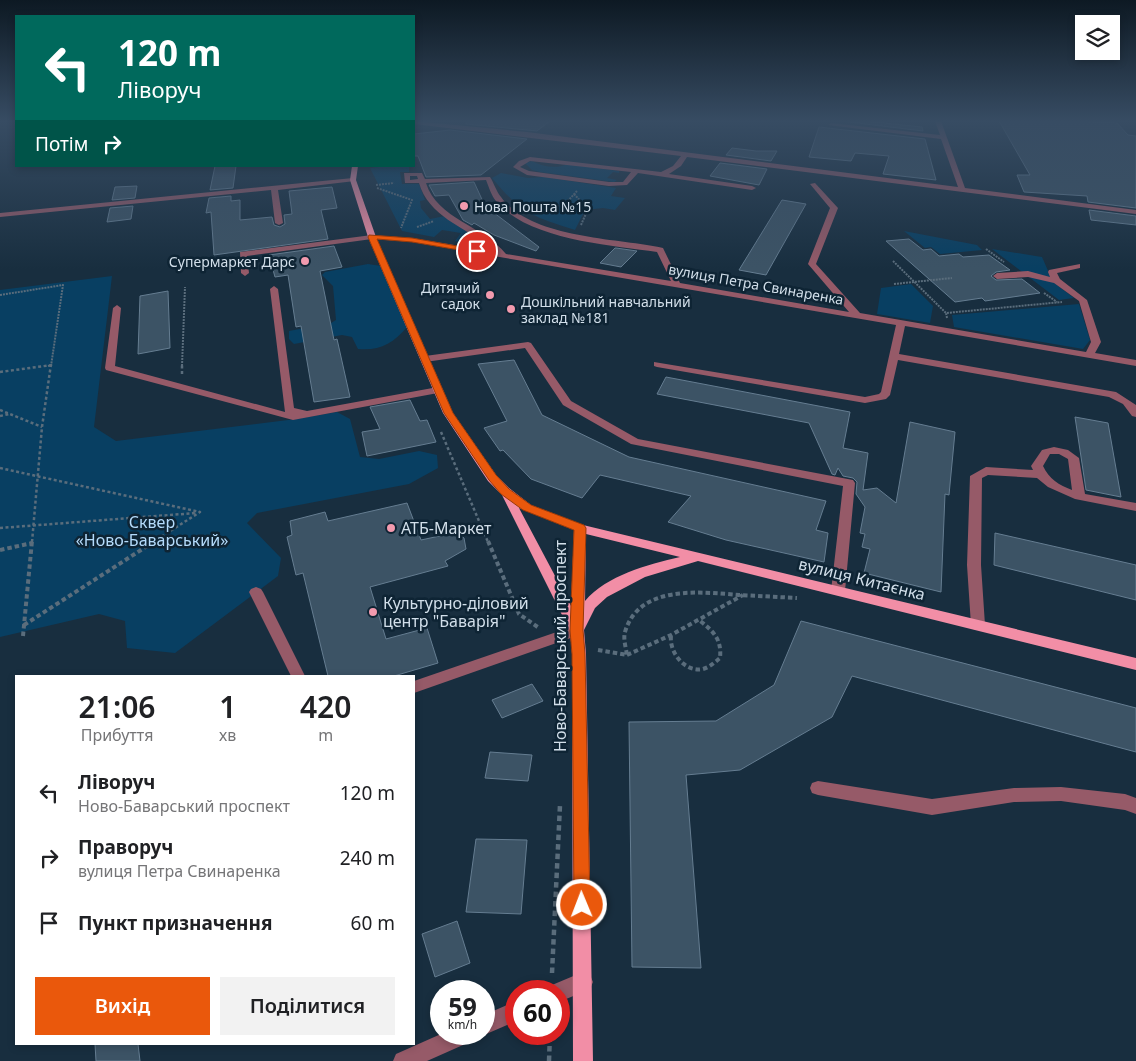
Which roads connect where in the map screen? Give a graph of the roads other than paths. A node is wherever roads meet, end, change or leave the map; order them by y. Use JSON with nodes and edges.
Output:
{"nodes":[{"id":1,"x":354,"y":171,"type":"edge"},
{"id":2,"x":522,"y":171,"type":"edge"},
{"id":3,"x":623,"y":171,"type":"edge"},
{"id":4,"x":672,"y":171,"type":"edge"},
{"id":5,"x":805,"y":171,"type":"edge"},
{"id":6,"x":956,"y":171,"type":"edge"},
{"id":7,"x":635,"y":172,"type":"junction"},
{"id":8,"x":650,"y":174,"type":"junction"},
{"id":9,"x":353,"y":180,"type":"junction"},
{"id":10,"x":422,"y":181,"type":"junction"},
{"id":11,"x":408,"y":182,"type":"road end"},
{"id":12,"x":813,"y":184,"type":"dead end"},
{"id":13,"x":274,"y":188,"type":"junction"},
{"id":14,"x":752,"y":188,"type":"dead end"},
{"id":15,"x":963,"y":191,"type":"junction"},
{"id":16,"x":1136,"y":212,"type":"edge"},
{"id":17,"x":0,"y":215,"type":"edge"},
{"id":18,"x":279,"y":223,"type":"dead end"},
{"id":19,"x":372,"y":237,"type":"junction"},
{"id":20,"x":504,"y":256,"type":"junction"},
{"id":21,"x":1077,"y":266,"type":"dead end"},
{"id":22,"x":246,"y":273,"type":"dead end"},
{"id":23,"x":997,"y":276,"type":"dead end"},
{"id":24,"x":1057,"y":281,"type":"junction"},
{"id":25,"x":677,"y":285,"type":"junction"},
{"id":26,"x":274,"y":289,"type":"dead end"},
{"id":27,"x":117,"y":308,"type":"dead end"},
{"id":28,"x":857,"y":316,"type":"junction"},
{"id":29,"x":901,"y":323,"type":"junction"},
{"id":30,"x":1089,"y":355,"type":"junction"},
{"id":31,"x":894,"y":356,"type":"junction"},
{"id":32,"x":425,"y":359,"type":"junction"},
{"id":33,"x":1136,"y":363,"type":"edge"},
{"id":34,"x":657,"y":364,"type":"dead end"},
{"id":35,"x":438,"y":390,"type":"junction"},
{"id":36,"x":308,"y":414,"type":"junction"},
{"id":37,"x":1136,"y":414,"type":"edge"},
{"id":38,"x":1038,"y":474,"type":"junction"},
{"id":39,"x":505,"y":491,"type":"junction"},
{"id":40,"x":1079,"y":496,"type":"junction"},
{"id":41,"x":1136,"y":507,"type":"edge"},
{"id":42,"x":580,"y":528,"type":"junction"},
{"id":43,"x":699,"y":557,"type":"junction"},
{"id":44,"x":838,"y":591,"type":"junction"},
{"id":45,"x":256,"y":592,"type":"dead end"},
{"id":46,"x":978,"y":625,"type":"junction"},
{"id":47,"x":577,"y":630,"type":"junction"},
{"id":48,"x":1136,"y":664,"type":"edge"},
{"id":49,"x":298,"y":675,"type":"edge"},
{"id":50,"x":415,"y":687,"type":"edge"},
{"id":51,"x":818,"y":788,"type":"dead end"},
{"id":52,"x":1136,"y":806,"type":"edge"},
{"id":53,"x":583,"y":982,"type":"junction"},
{"id":54,"x":570,"y":984,"type":"edge"},
{"id":55,"x":440,"y":1045,"type":"edge"},
{"id":56,"x":403,"y":1061,"type":"edge"},
{"id":57,"x":583,"y":1061,"type":"edge"}],
"edges":[{"from":1,"to":9,"type":"main road","name":"Ново-Баварський проспект"},
{"from":2,"to":7,"type":"street"},
{"from":3,"to":7,"type":"street"},
{"from":4,"to":8,"type":"street"},
{"from":5,"to":15,"type":"street"},
{"from":6,"to":15,"type":"street"},
{"from":7,"to":8,"type":"street"},
{"from":8,"to":14,"type":"street"},
{"from":9,"to":13,"type":"street"},
{"from":9,"to":19,"type":"main road","name":"Ново-Баварський проспект"},
{"from":10,"to":11,"type":"street"},
{"from":10,"to":20,"type":"street"},
{"from":10,"to":25,"type":"street"},
{"from":12,"to":28,"type":"street"},
{"from":13,"to":17,"type":"street"},
{"from":13,"to":18,"type":"street"},
{"from":15,"to":16,"type":"street"},
{"from":19,"to":20,"type":"street","name":"вулиця Петра Свинаренка"},
{"from":19,"to":22,"type":"street","name":"вулиця Петра Свинаренка"},
{"from":19,"to":32,"type":"main road","name":"Ново-Баварський проспект"},
{"from":20,"to":25,"type":"street","name":"вулиця Петра Свинаренка"},
{"from":21,"to":24,"type":"street"},
{"from":23,"to":24,"type":"street"},
{"from":24,"to":30,"type":"street"},
{"from":25,"to":28,"type":"street","name":"вулиця Петра Свинаренка"},
{"from":26,"to":36,"type":"street"},
{"from":27,"to":36,"type":"street"},
{"from":28,"to":29,"type":"street","name":"вулиця Петра Свинаренка"},
{"from":29,"to":30,"type":"street","name":"вулиця Петра Свинаренка"},
{"from":29,"to":31,"type":"street"},
{"from":30,"to":33,"type":"street","name":"вулиця Петра Свинаренка"},
{"from":31,"to":34,"type":"street"},
{"from":31,"to":37,"type":"street"},
{"from":32,"to":35,"type":"main road","name":"Ново-Баварський проспект"},
{"from":32,"to":44,"type":"street"},
{"from":35,"to":36,"type":"street"},
{"from":35,"to":39,"type":"main road","name":"Ново-Баварський проспект"},
{"from":38,"to":40,"type":"street"},
{"from":38,"to":40,"type":"street"},
{"from":38,"to":46,"type":"street"},
{"from":39,"to":42,"type":"main road","name":"Ново-Баварський проспект"},
{"from":39,"to":47,"type":"main road"},
{"from":40,"to":41,"type":"street"},
{"from":42,"to":43,"type":"main road","name":"вулиця Китаєнка"},
{"from":42,"to":47,"type":"main road","name":"Ново-Баварський проспект"},
{"from":43,"to":44,"type":"main road","name":"вулиця Китаєнка"},
{"from":43,"to":47,"type":"main road"},
{"from":44,"to":46,"type":"main road","name":"вулиця Китаєнка"},
{"from":45,"to":49,"type":"street"},
{"from":46,"to":48,"type":"main road","name":"вулиця Китаєнка"},
{"from":47,"to":50,"type":"street"},
{"from":47,"to":53,"type":"main road","name":"Ново-Баварський проспект"},
{"from":51,"to":52,"type":"street"},
{"from":53,"to":54,"type":"street"},
{"from":53,"to":57,"type":"main road","name":"Ново-Баварський проспект"},
{"from":55,"to":56,"type":"street"}]}
